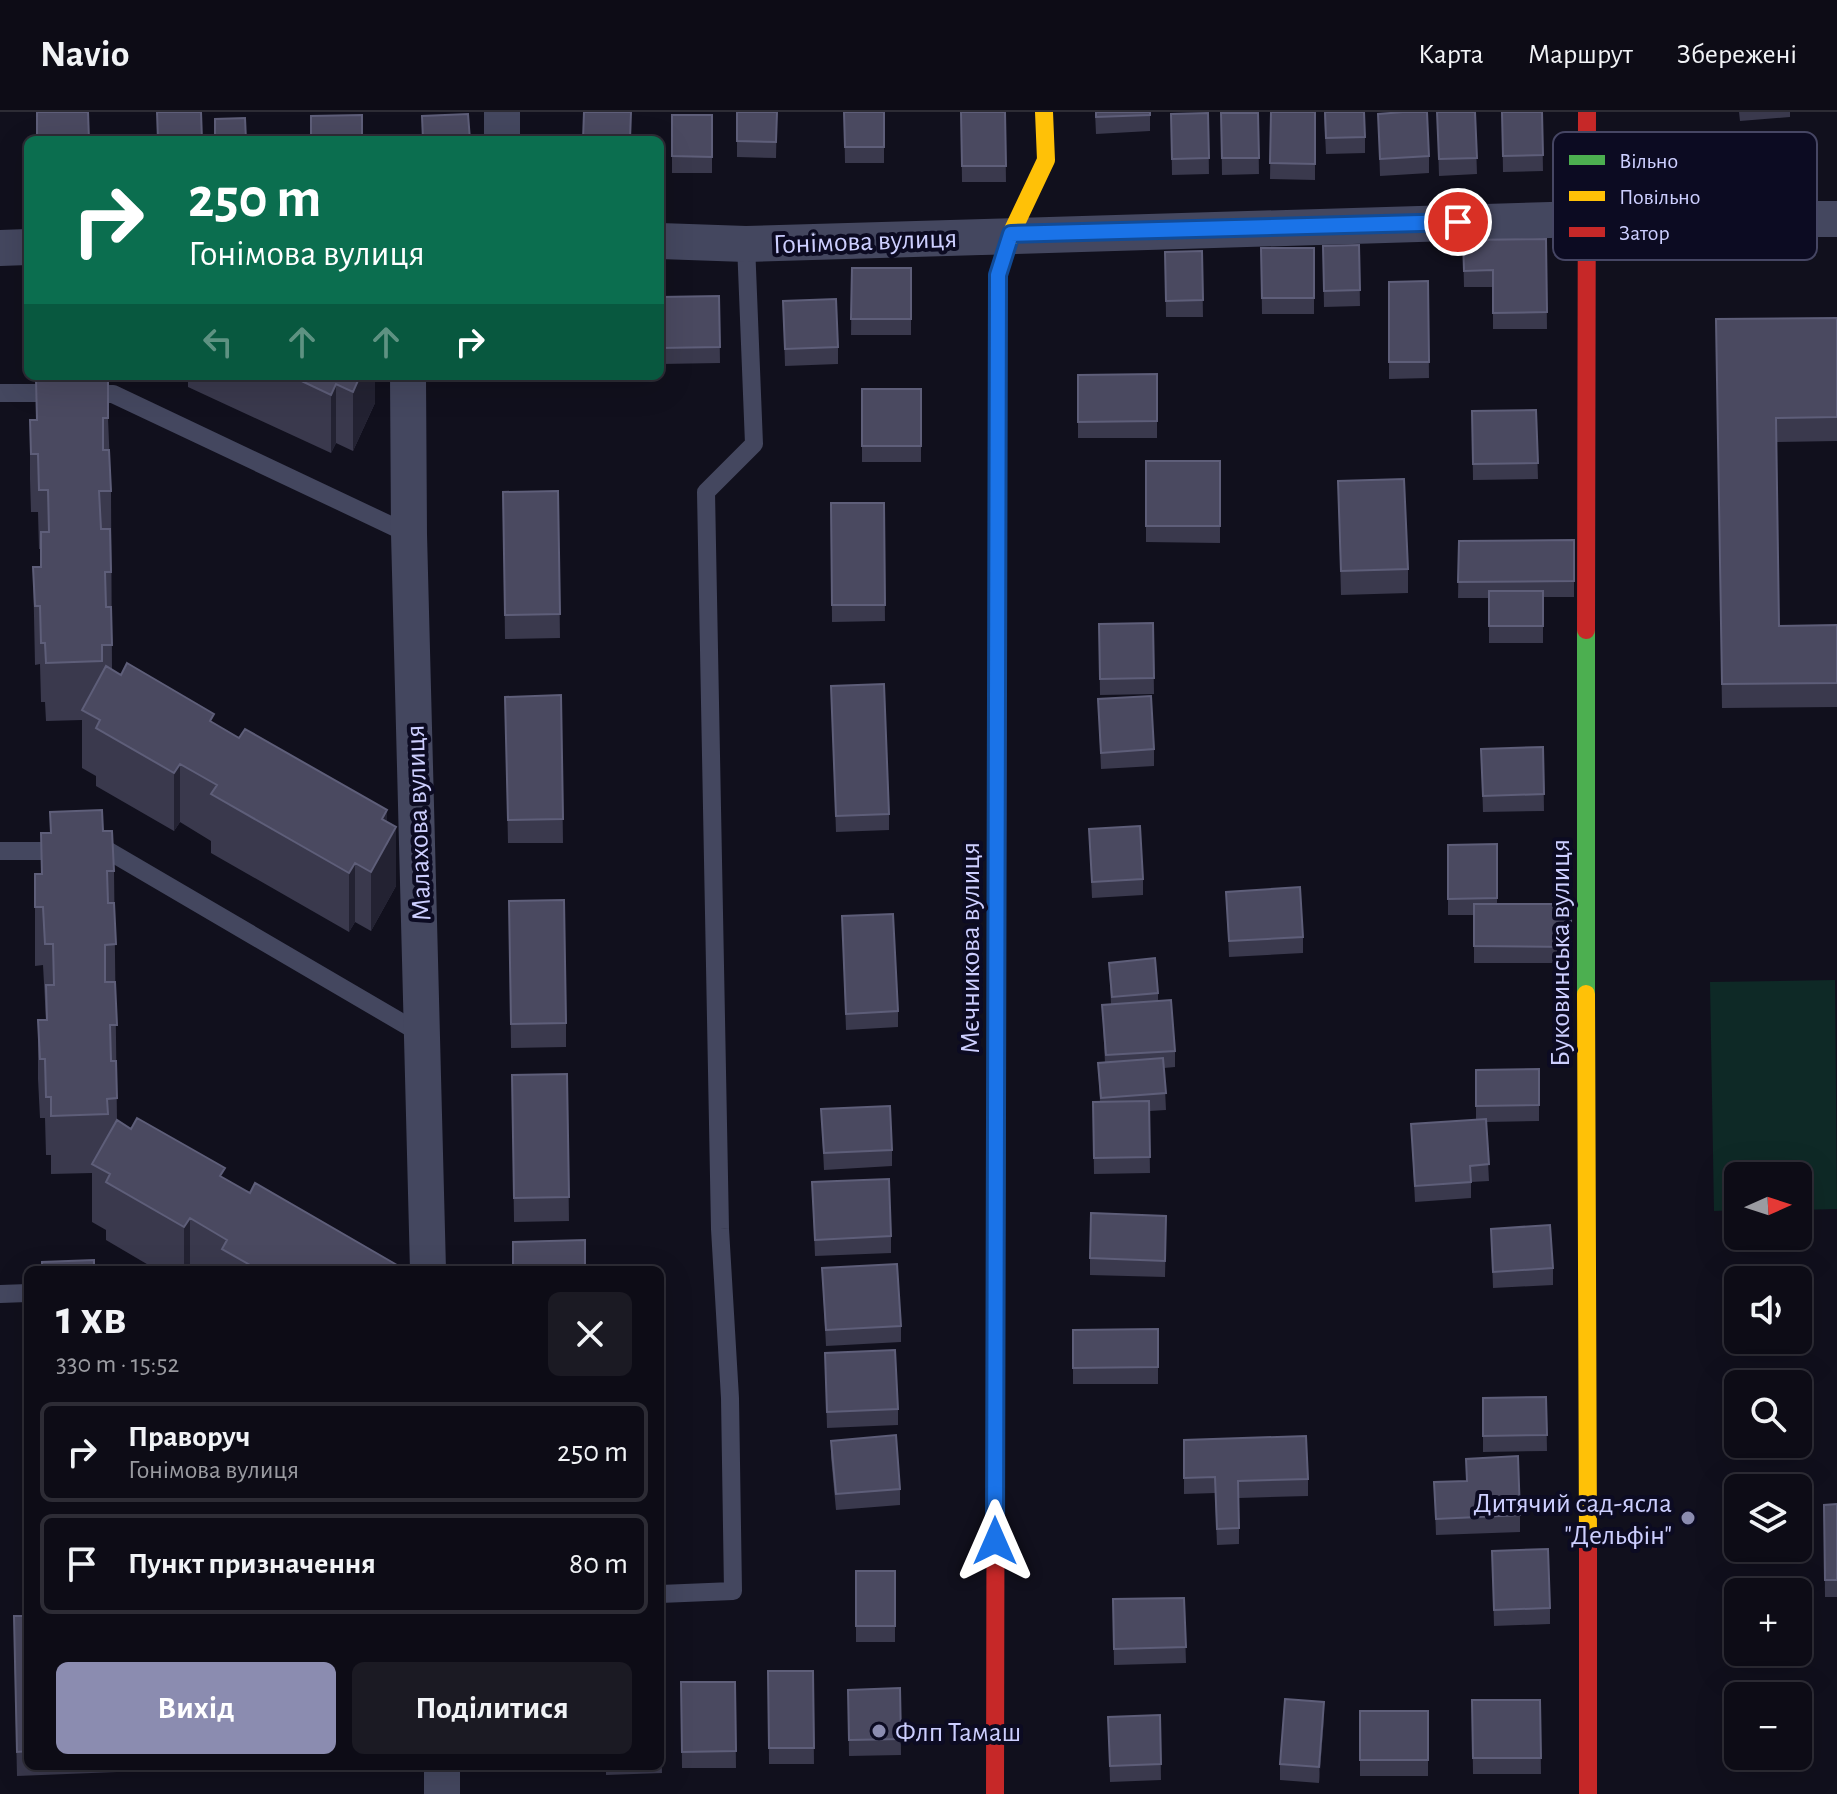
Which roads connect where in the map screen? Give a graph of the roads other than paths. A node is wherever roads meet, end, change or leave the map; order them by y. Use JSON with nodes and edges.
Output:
{"nodes":[{"id":1,"x":502,"y":112,"type":"edge"},
{"id":2,"x":1044,"y":112,"type":"edge"},
{"id":3,"x":1587,"y":112,"type":"edge"},
{"id":4,"x":1587,"y":132,"type":"edge"},
{"id":5,"x":502,"y":136,"type":"edge"},
{"id":6,"x":1553,"y":220,"type":"edge"},
{"id":7,"x":1011,"y":234,"type":"junction"},
{"id":8,"x":664,"y":241,"type":"edge"},
{"id":9,"x":746,"y":244,"type":"junction"},
{"id":10,"x":24,"y":247,"type":"edge"},
{"id":11,"x":0,"y":248,"type":"edge"},
{"id":12,"x":1585,"y":260,"type":"edge"},
{"id":13,"x":408,"y":380,"type":"edge"},
{"id":14,"x":0,"y":393,"type":"edge"},
{"id":15,"x":409,"y":534,"type":"junction"},
{"id":16,"x":0,"y":851,"type":"edge"},
{"id":17,"x":423,"y":1035,"type":"junction"},
{"id":18,"x":428,"y":1266,"type":"edge"},
{"id":19,"x":24,"y":1293,"type":"edge"},
{"id":20,"x":0,"y":1294,"type":"edge"},
{"id":21,"x":664,"y":1594,"type":"edge"},
{"id":22,"x":442,"y":1770,"type":"edge"},
{"id":23,"x":442,"y":1794,"type":"edge"},
{"id":24,"x":995,"y":1794,"type":"edge"},
{"id":25,"x":1588,"y":1794,"type":"edge"}],
"edges":[{"from":1,"to":5,"type":"street"},
{"from":2,"to":7,"type":"street","name":"Мєчникова вулиця"},
{"from":3,"to":4,"type":"street","name":"Буковинська вулиця"},
{"from":6,"to":7,"type":"street","name":"Гонімова вулиця"},
{"from":7,"to":9,"type":"street","name":"Гонімова вулиця"},
{"from":7,"to":24,"type":"street","name":"Мєчникова вулиця"},
{"from":8,"to":9,"type":"street","name":"Гонімова вулиця"},
{"from":9,"to":21,"type":"lane"},
{"from":10,"to":11,"type":"street"},
{"from":12,"to":25,"type":"street","name":"Буковинська вулиця"},
{"from":13,"to":15,"type":"street","name":"Малахова вулиця"},
{"from":14,"to":15,"type":"lane"},
{"from":15,"to":17,"type":"street","name":"Малахова вулиця"},
{"from":16,"to":17,"type":"lane"},
{"from":17,"to":18,"type":"street","name":"Малахова вулиця"},
{"from":19,"to":20,"type":"lane"},
{"from":22,"to":23,"type":"street"}]}
